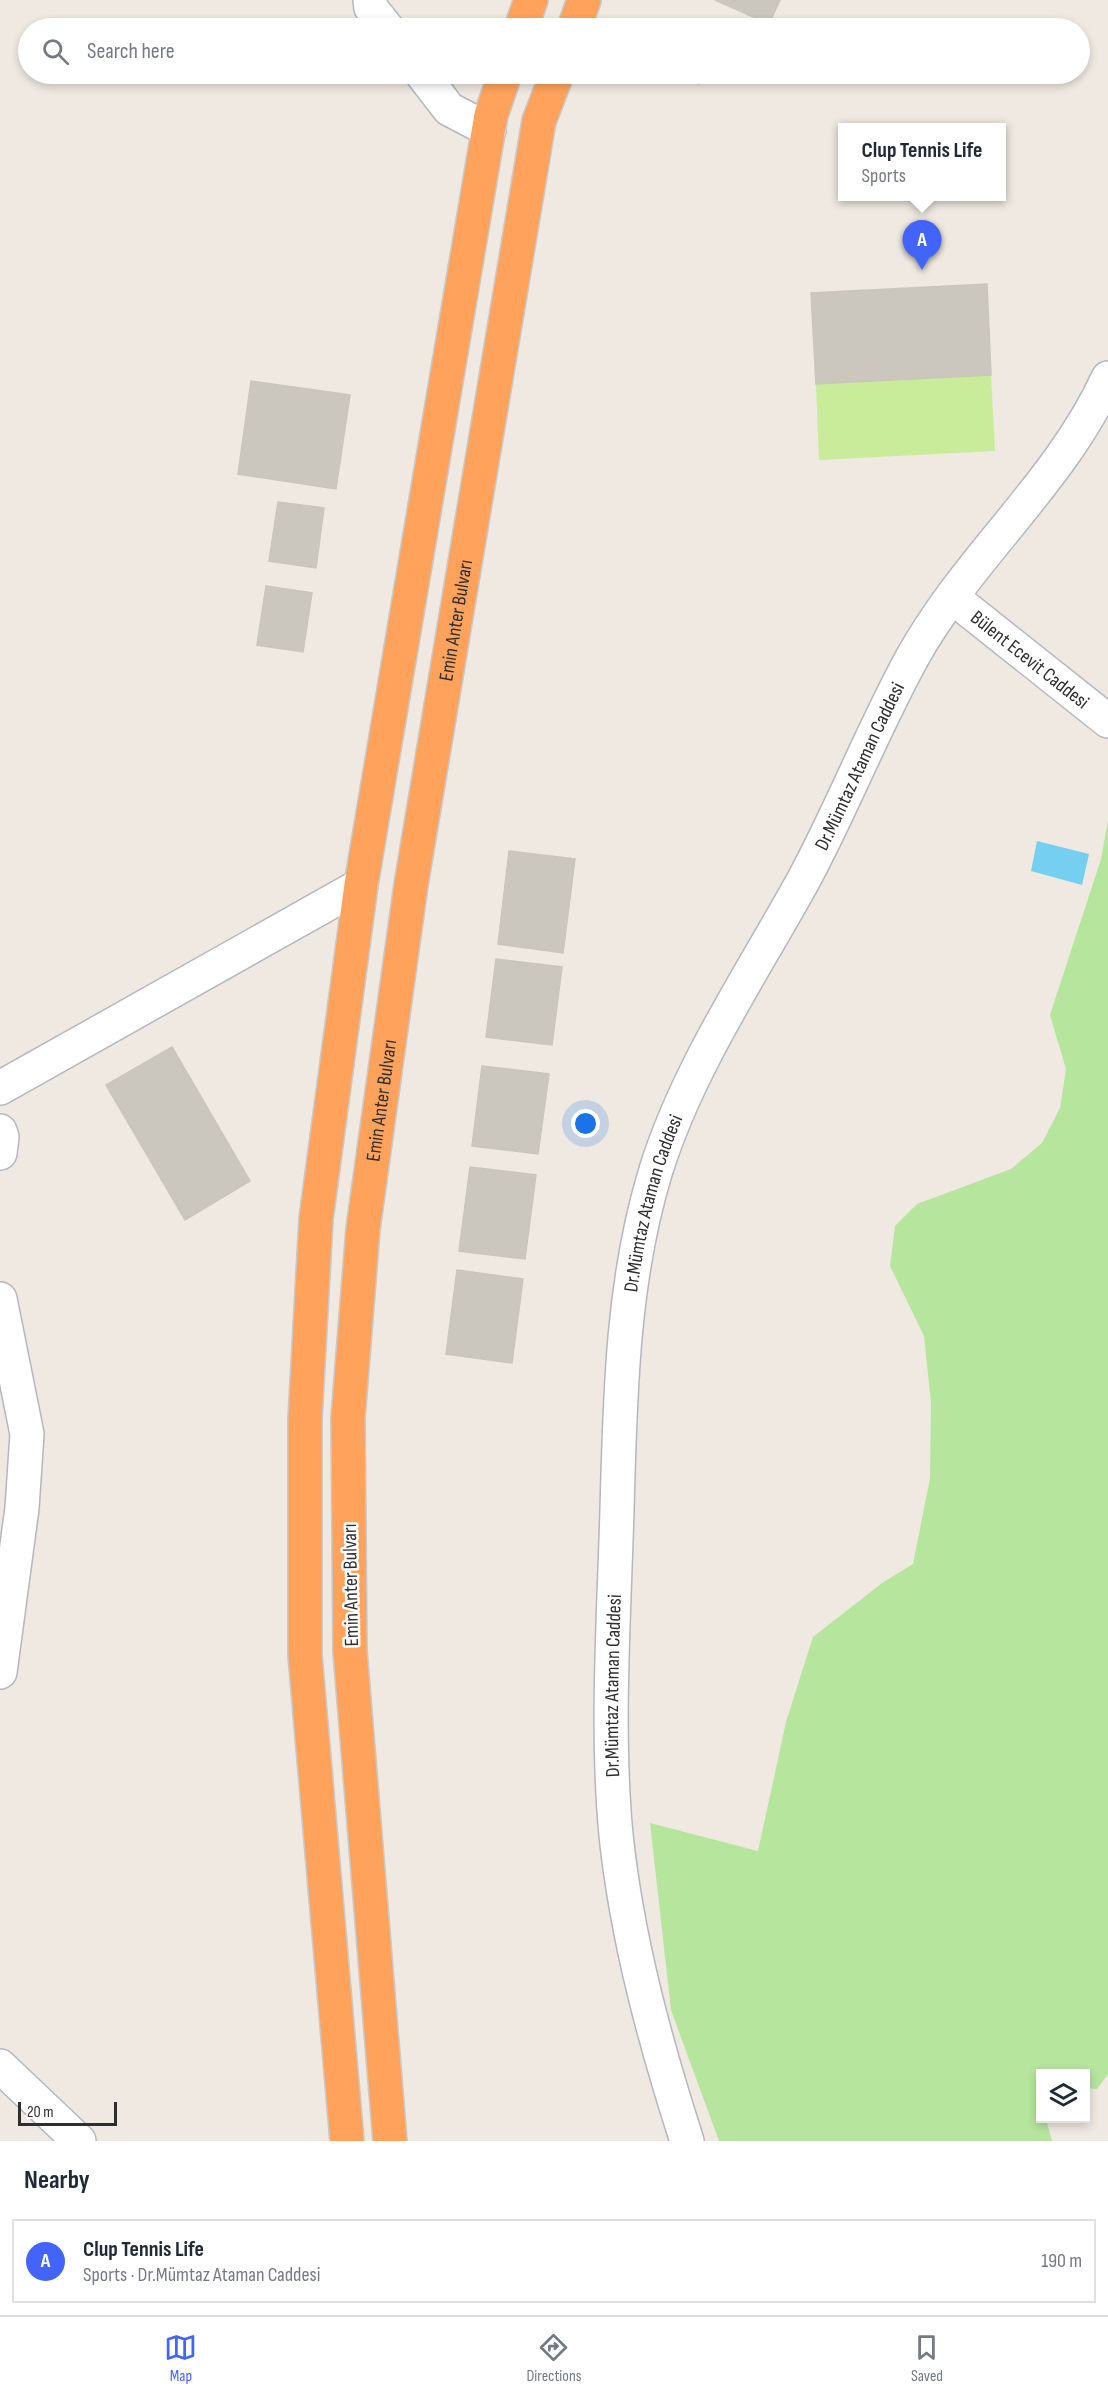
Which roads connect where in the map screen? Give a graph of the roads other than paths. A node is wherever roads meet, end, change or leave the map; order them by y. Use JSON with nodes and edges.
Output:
{"nodes":[{"id":1,"x":370,"y":0,"type":"edge"},
{"id":2,"x":531,"y":0,"type":"edge"},
{"id":3,"x":584,"y":0,"type":"edge"},
{"id":4,"x":379,"y":18,"type":"edge"},
{"id":5,"x":525,"y":18,"type":"edge"},
{"id":6,"x":578,"y":18,"type":"edge"},
{"id":7,"x":430,"y":84,"type":"edge"},
{"id":8,"x":502,"y":84,"type":"edge"},
{"id":9,"x":553,"y":84,"type":"edge"},
{"id":10,"x":489,"y":130,"type":"junction"},
{"id":11,"x":1108,"y":378,"type":"edge"},
{"id":12,"x":952,"y":597,"type":"junction"},
{"id":13,"x":1108,"y":721,"type":"edge"},
{"id":14,"x":361,"y":885,"type":"junction"},
{"id":15,"x":0,"y":1088,"type":"edge"},
{"id":16,"x":0,"y":1131,"type":"edge"},
{"id":17,"x":0,"y":1153,"type":"edge"},
{"id":18,"x":0,"y":1299,"type":"edge"},
{"id":19,"x":0,"y":1672,"type":"edge"},
{"id":20,"x":0,"y":2066,"type":"edge"},
{"id":21,"x":79,"y":2141,"type":"edge"},
{"id":22,"x":347,"y":2141,"type":"edge"},
{"id":23,"x":390,"y":2141,"type":"edge"},
{"id":24,"x":687,"y":2141,"type":"edge"}],
"edges":[{"from":1,"to":4,"type":"street"},
{"from":2,"to":5,"type":"highway"},
{"from":3,"to":6,"type":"highway"},
{"from":7,"to":10,"type":"street"},
{"from":8,"to":10,"type":"highway"},
{"from":9,"to":23,"type":"highway","name":"Emin Anter Bulvarı"},
{"from":10,"to":14,"type":"highway"},
{"from":11,"to":12,"type":"street","name":"Dr.Mümtaz Ataman Caddesi"},
{"from":12,"to":13,"type":"street","name":"Bülent Ecevit Caddesi"},
{"from":12,"to":24,"type":"street","name":"Dr.Mümtaz Ataman Caddesi"},
{"from":14,"to":15,"type":"street"},
{"from":14,"to":22,"type":"highway"},
{"from":16,"to":17,"type":"street"},
{"from":18,"to":19,"type":"street"},
{"from":20,"to":21,"type":"street"}]}
